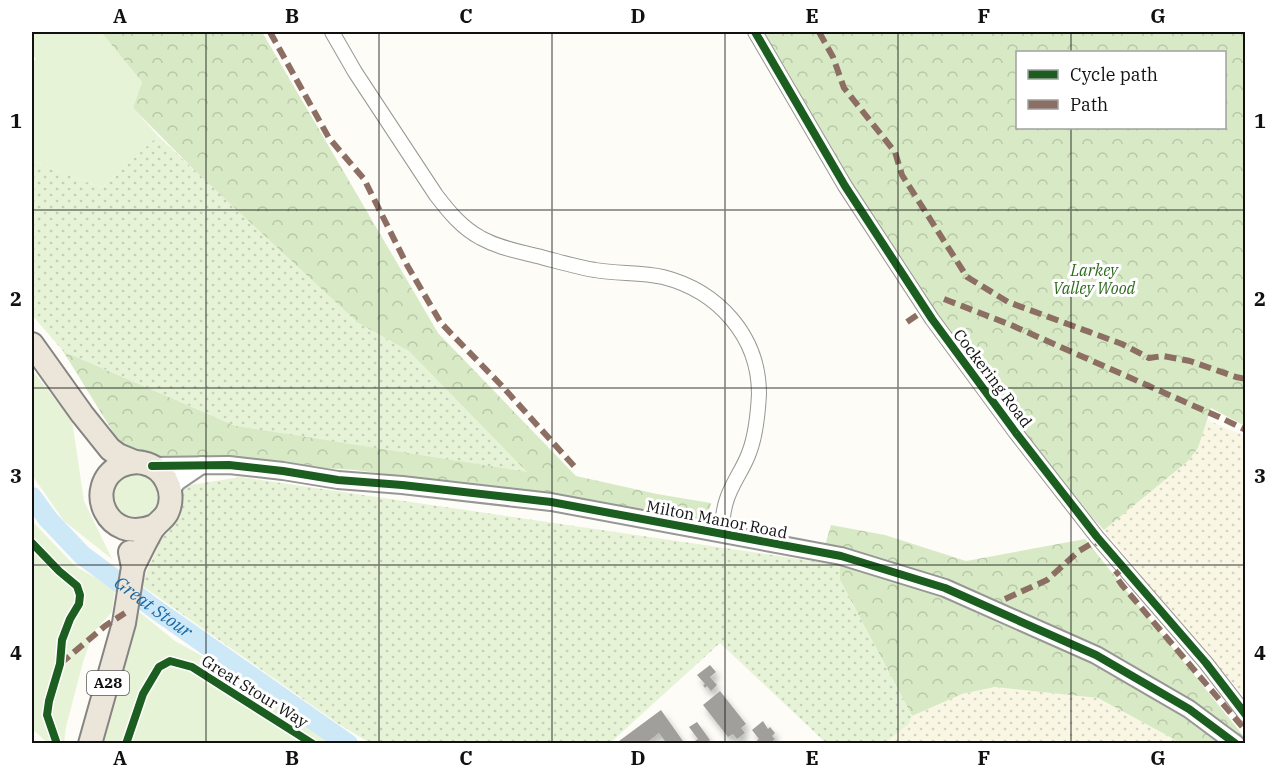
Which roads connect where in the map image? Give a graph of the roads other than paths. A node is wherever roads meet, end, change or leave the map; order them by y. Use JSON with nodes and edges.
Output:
{"nodes":[{"id":1,"x":332,"y":32,"type":"edge"},
{"id":2,"x":755,"y":32,"type":"edge"},
{"id":3,"x":32,"y":344,"type":"edge"},
{"id":4,"x":82,"y":414,"type":"junction"},
{"id":5,"x":143,"y":464,"type":"junction"},
{"id":6,"x":202,"y":465,"type":"junction"},
{"id":7,"x":102,"y":491,"type":"junction"},
{"id":8,"x":170,"y":492,"type":"junction"},
{"id":9,"x":118,"y":526,"type":"junction"},
{"id":10,"x":154,"y":526,"type":"junction"},
{"id":11,"x":721,"y":533,"type":"junction"},
{"id":12,"x":132,"y":572,"type":"junction"},
{"id":13,"x":1245,"y":715,"type":"edge"},
{"id":14,"x":90,"y":744,"type":"edge"},
{"id":15,"x":1236,"y":744,"type":"edge"}],
"edges":[{"from":1,"to":11,"type":"street"},
{"from":2,"to":13,"type":"street","name":"Cockering Road"},
{"from":3,"to":4,"type":"highway"},
{"from":4,"to":5,"type":"highway"},
{"from":4,"to":7,"type":"highway"},
{"from":5,"to":6,"type":"street","name":"Milton Manor Road"},
{"from":5,"to":7,"type":"highway"},
{"from":5,"to":8,"type":"highway"},
{"from":6,"to":8,"type":"street"},
{"from":6,"to":11,"type":"street","name":"Milton Manor Road"},
{"from":7,"to":9,"type":"highway"},
{"from":8,"to":10,"type":"highway"},
{"from":9,"to":10,"type":"highway"},
{"from":9,"to":12,"type":"highway","number":"A28"},
{"from":10,"to":12,"type":"highway","number":"A28"},
{"from":11,"to":15,"type":"street","name":"Milton Manor Road"},
{"from":12,"to":14,"type":"highway","number":"A28"}]}
